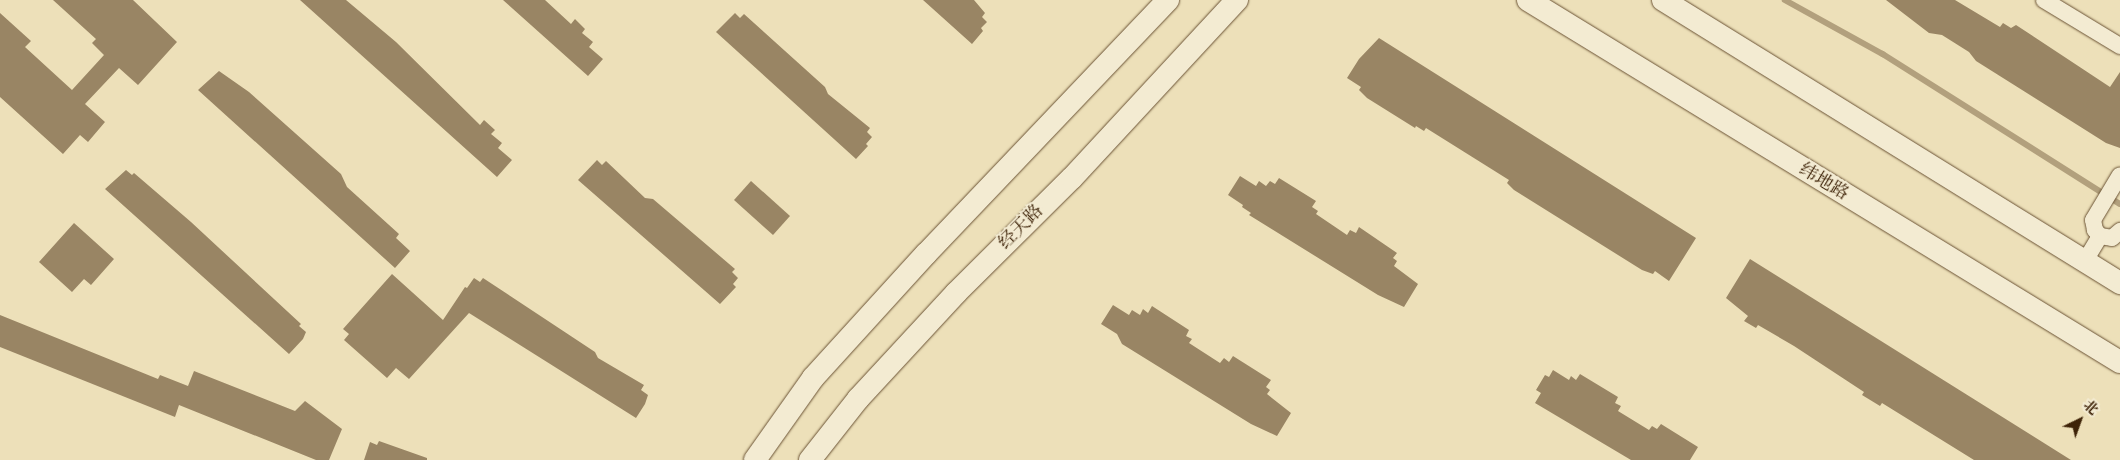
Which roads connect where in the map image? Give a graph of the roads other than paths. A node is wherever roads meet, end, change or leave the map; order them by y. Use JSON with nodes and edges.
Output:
{"nodes":[{"id":1,"x":1168,"y":0,"type":"edge"},
{"id":2,"x":1237,"y":0,"type":"edge"},
{"id":3,"x":1528,"y":0,"type":"edge"},
{"id":4,"x":1663,"y":0,"type":"edge"},
{"id":5,"x":2044,"y":0,"type":"edge"},
{"id":6,"x":2120,"y":46,"type":"edge"},
{"id":7,"x":2120,"y":175,"type":"edge"},
{"id":8,"x":2120,"y":231,"type":"edge"},
{"id":9,"x":2100,"y":236,"type":"junction"},
{"id":10,"x":2085,"y":261,"type":"junction"},
{"id":11,"x":2120,"y":283,"type":"edge"},
{"id":12,"x":2120,"y":362,"type":"edge"},
{"id":13,"x":755,"y":460,"type":"edge"},
{"id":14,"x":810,"y":460,"type":"edge"}],
"edges":[{"from":1,"to":13,"type":"main road"},
{"from":2,"to":14,"type":"main road","name":"经天路"},
{"from":3,"to":12,"type":"main road","name":"纬地路"},
{"from":4,"to":10,"type":"main road"},
{"from":5,"to":6,"type":"street"},
{"from":7,"to":9,"type":"street"},
{"from":8,"to":9,"type":"street"},
{"from":9,"to":10,"type":"street"},
{"from":10,"to":11,"type":"main road"}]}
